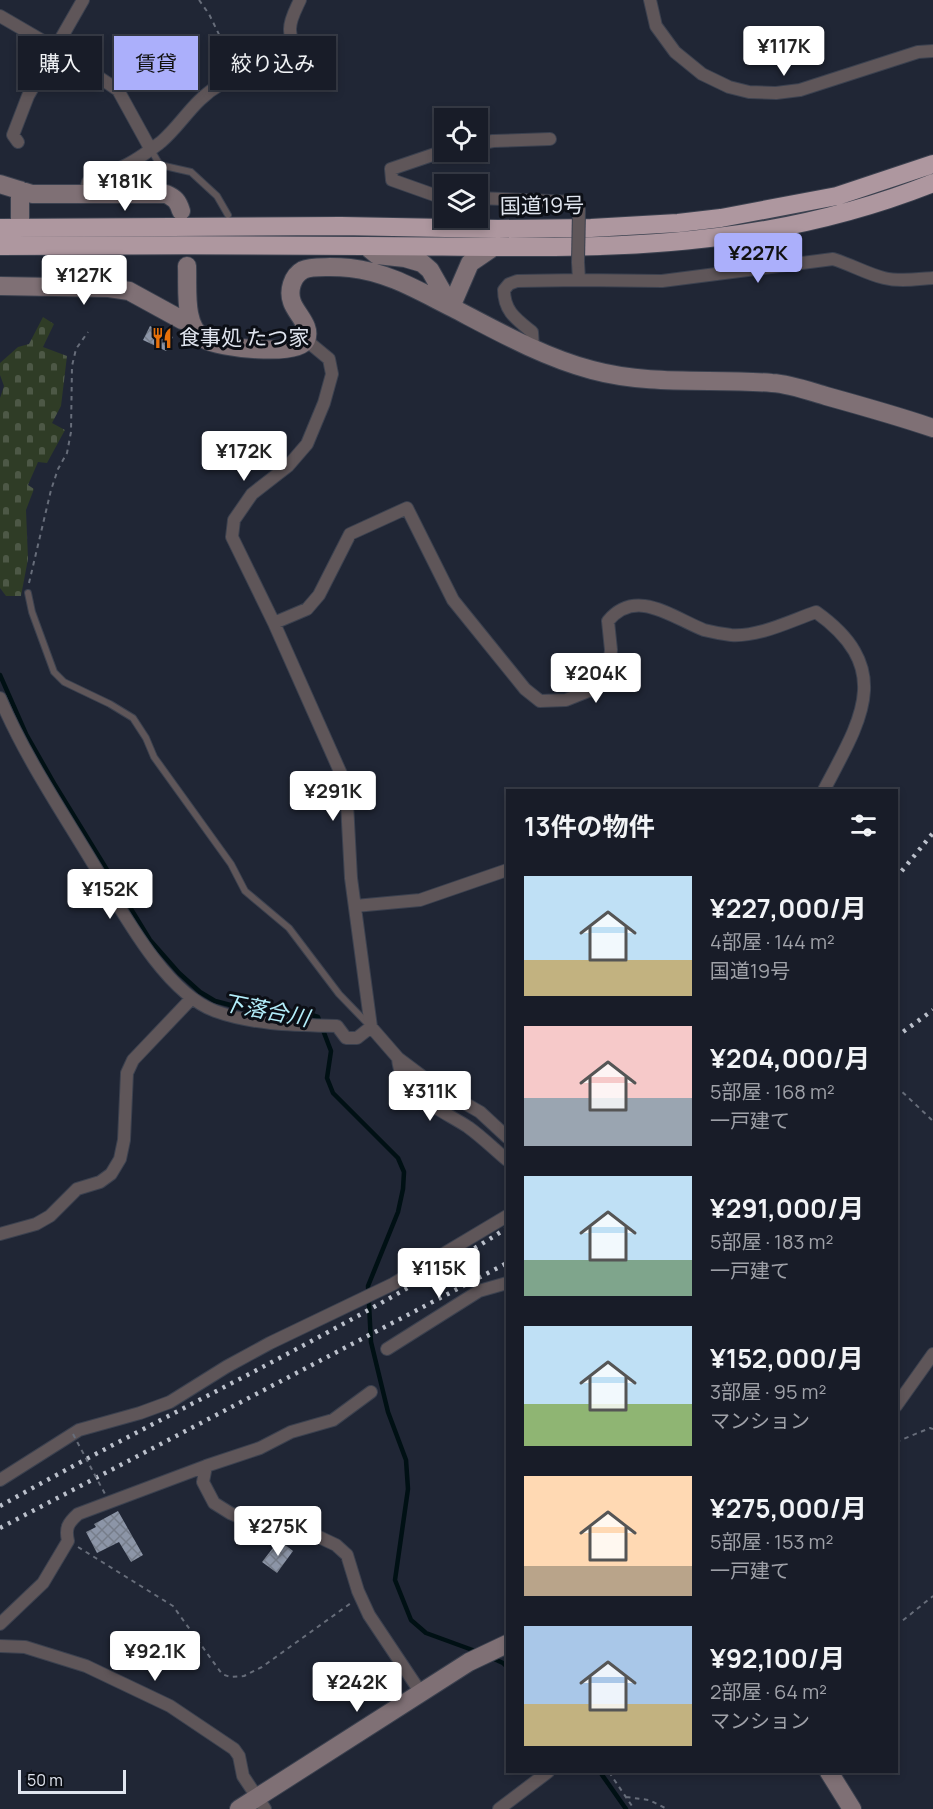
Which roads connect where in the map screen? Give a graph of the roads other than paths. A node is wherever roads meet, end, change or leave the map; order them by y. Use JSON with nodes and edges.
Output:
{"nodes":[{"id":1,"x":83,"y":0,"type":"edge"},
{"id":2,"x":300,"y":0,"type":"edge"},
{"id":3,"x":650,"y":0,"type":"edge"},
{"id":4,"x":0,"y":16,"type":"edge"},
{"id":5,"x":34,"y":36,"type":"edge"},
{"id":6,"x":62,"y":36,"type":"edge"},
{"id":7,"x":933,"y":51,"type":"edge"},
{"id":8,"x":102,"y":79,"type":"edge"},
{"id":9,"x":32,"y":90,"type":"edge"},
{"id":10,"x":550,"y":139,"type":"dead end"},
{"id":11,"x":18,"y":142,"type":"dead end"},
{"id":12,"x":488,"y":142,"type":"edge"},
{"id":13,"x":151,"y":150,"type":"junction"},
{"id":14,"x":434,"y":154,"type":"edge"},
{"id":15,"x":933,"y":164,"type":"edge"},
{"id":16,"x":933,"y":183,"type":"edge"},
{"id":17,"x":0,"y":184,"type":"edge"},
{"id":18,"x":20,"y":190,"type":"junction"},
{"id":19,"x":85,"y":194,"type":"junction"},
{"id":20,"x":434,"y":195,"type":"edge"},
{"id":21,"x":488,"y":198,"type":"edge"},
{"id":22,"x":181,"y":211,"type":"dead end"},
{"id":23,"x":228,"y":215,"type":"dead end"},
{"id":24,"x":0,"y":228,"type":"edge"},
{"id":25,"x":20,"y":228,"type":"junction"},
{"id":26,"x":0,"y":246,"type":"edge"},
{"id":27,"x":366,"y":246,"type":"junction"},
{"id":28,"x":492,"y":248,"type":"junction"},
{"id":29,"x":187,"y":266,"type":"dead end"},
{"id":30,"x":933,"y":278,"type":"edge"},
{"id":31,"x":579,"y":280,"type":"junction"},
{"id":32,"x":0,"y":286,"type":"edge"},
{"id":33,"x":451,"y":307,"type":"junction"},
{"id":34,"x":190,"y":322,"type":"junction"},
{"id":35,"x":306,"y":340,"type":"junction"},
{"id":36,"x":533,"y":348,"type":"junction"},
{"id":37,"x":933,"y":428,"type":"edge"},
{"id":38,"x":28,"y":592,"type":"road end"},
{"id":39,"x":274,"y":623,"type":"junction"},
{"id":40,"x":0,"y":698,"type":"edge"},
{"id":41,"x":824,"y":789,"type":"edge"},
{"id":42,"x":506,"y":870,"type":"edge"},
{"id":43,"x":355,"y":906,"type":"junction"},
{"id":44,"x":192,"y":998,"type":"junction"},
{"id":45,"x":371,"y":1027,"type":"junction"},
{"id":46,"x":398,"y":1058,"type":"junction"},
{"id":47,"x":506,"y":1136,"type":"edge"},
{"id":48,"x":506,"y":1159,"type":"edge"},
{"id":49,"x":506,"y":1216,"type":"edge"},
{"id":50,"x":0,"y":1233,"type":"edge"},
{"id":51,"x":506,"y":1282,"type":"edge"},
{"id":52,"x":387,"y":1349,"type":"dead end"},
{"id":53,"x":933,"y":1354,"type":"edge"},
{"id":54,"x":371,"y":1392,"type":"dead end"},
{"id":55,"x":898,"y":1403,"type":"edge"},
{"id":56,"x":206,"y":1466,"type":"junction"},
{"id":57,"x":0,"y":1480,"type":"edge"},
{"id":58,"x":0,"y":1624,"type":"edge"},
{"id":59,"x":0,"y":1646,"type":"edge"},
{"id":60,"x":501,"y":1647,"type":"edge"},
{"id":61,"x":421,"y":1693,"type":"junction"},
{"id":62,"x":547,"y":1773,"type":"edge"},
{"id":63,"x":830,"y":1773,"type":"edge"},
{"id":64,"x":261,"y":1803,"type":"edge"},
{"id":65,"x":239,"y":1809,"type":"edge"},
{"id":66,"x":499,"y":1809,"type":"edge"},
{"id":67,"x":852,"y":1809,"type":"edge"}],
"edges":[{"from":1,"to":6,"type":"street"},
{"from":2,"to":13,"type":"street"},
{"from":3,"to":7,"type":"street"},
{"from":4,"to":5,"type":"street"},
{"from":8,"to":13,"type":"street"},
{"from":9,"to":11,"type":"street"},
{"from":10,"to":12,"type":"street"},
{"from":13,"to":19,"type":"street"},
{"from":13,"to":23,"type":"lane"},
{"from":14,"to":20,"type":"street"},
{"from":15,"to":25,"type":"highway","name":"国道19号"},
{"from":16,"to":28,"type":"highway","name":"国道19号"},
{"from":17,"to":18,"type":"street"},
{"from":18,"to":19,"type":"street"},
{"from":18,"to":25,"type":"street"},
{"from":19,"to":22,"type":"street"},
{"from":21,"to":31,"type":"street","bridge":true},
{"from":24,"to":25,"type":"highway","name":"国道19号"},
{"from":26,"to":27,"type":"highway","name":"国道19号"},
{"from":27,"to":28,"type":"highway","name":"国道19号"},
{"from":27,"to":33,"type":"street"},
{"from":28,"to":33,"type":"street"},
{"from":29,"to":34,"type":"street"},
{"from":30,"to":31,"type":"street"},
{"from":31,"to":36,"type":"street"},
{"from":32,"to":34,"type":"street"},
{"from":33,"to":35,"type":"street"},
{"from":33,"to":36,"type":"street"},
{"from":34,"to":35,"type":"street"},
{"from":35,"to":39,"type":"street"},
{"from":36,"to":37,"type":"street"},
{"from":38,"to":45,"type":"lane"},
{"from":39,"to":41,"type":"street"},
{"from":39,"to":43,"type":"street"},
{"from":40,"to":44,"type":"street"},
{"from":42,"to":43,"type":"street"},
{"from":43,"to":45,"type":"street"},
{"from":44,"to":45,"type":"street"},
{"from":44,"to":50,"type":"street"},
{"from":45,"to":46,"type":"street"},
{"from":46,"to":47,"type":"street"},
{"from":46,"to":48,"type":"street"},
{"from":49,"to":57,"type":"street"},
{"from":51,"to":52,"type":"street"},
{"from":53,"to":55,"type":"street"},
{"from":54,"to":56,"type":"street"},
{"from":56,"to":58,"type":"street"},
{"from":56,"to":61,"type":"street"},
{"from":59,"to":64,"type":"street"},
{"from":60,"to":61,"type":"street"},
{"from":61,"to":64,"type":"street"},
{"from":62,"to":66,"type":"street"},
{"from":63,"to":67,"type":"street"},
{"from":64,"to":65,"type":"street"}]}
